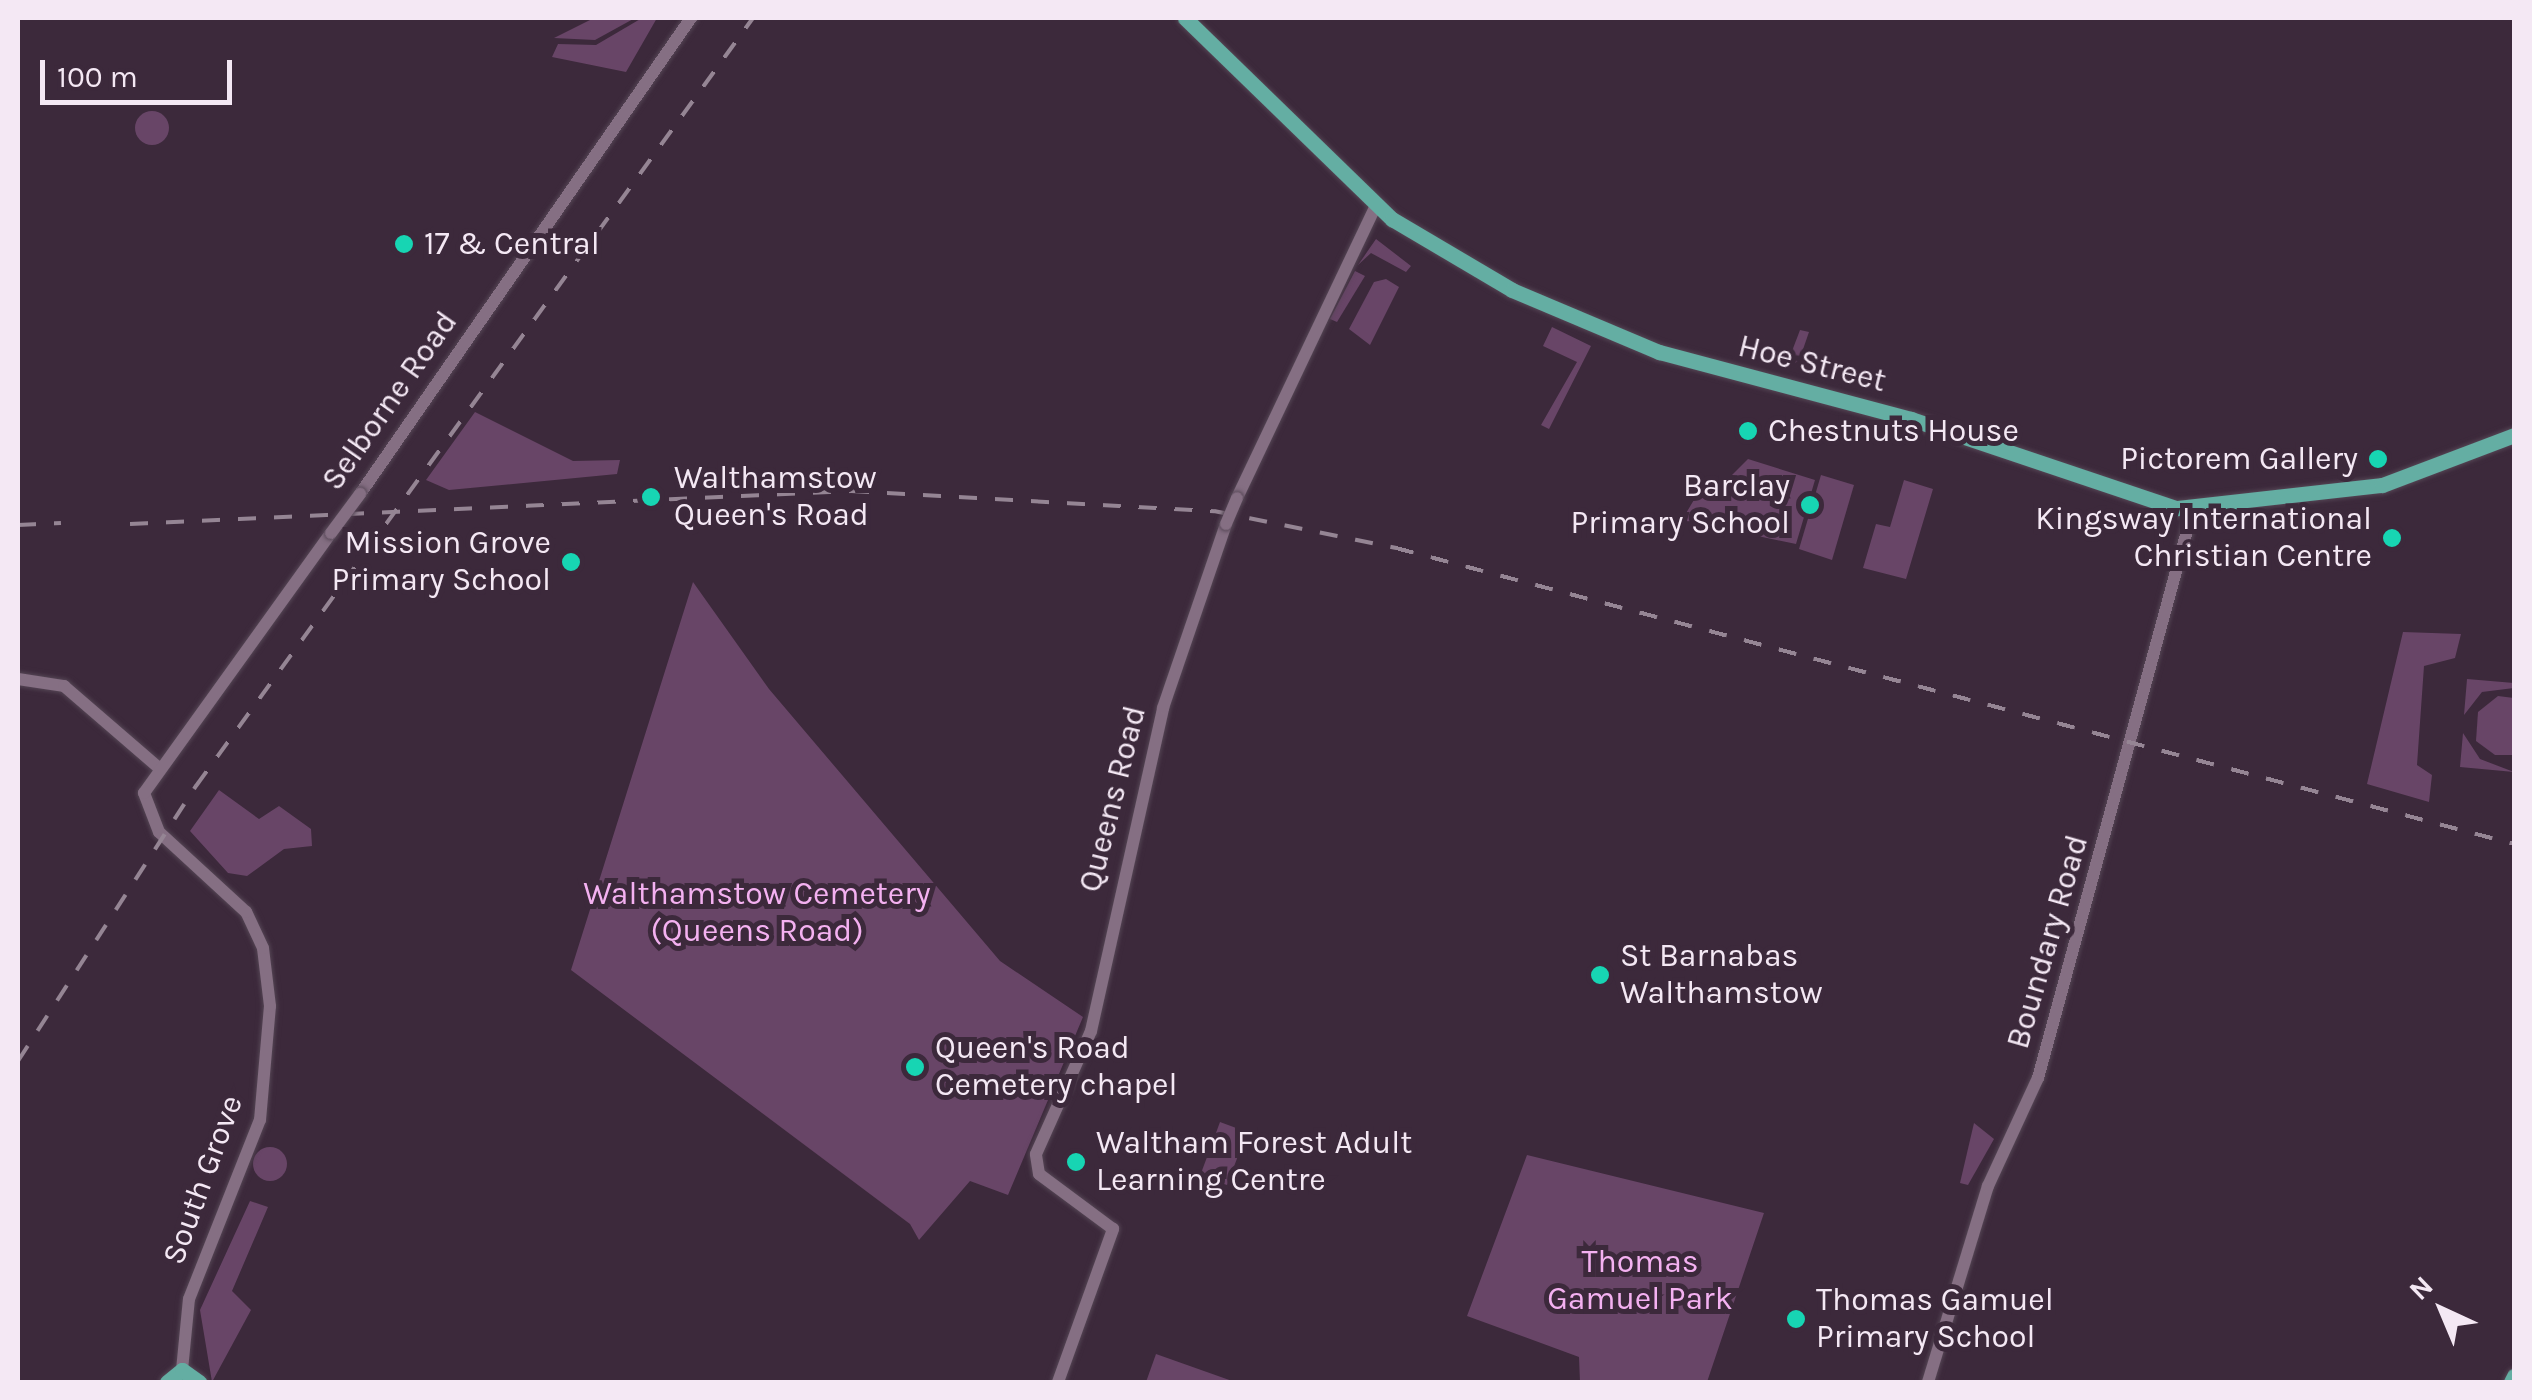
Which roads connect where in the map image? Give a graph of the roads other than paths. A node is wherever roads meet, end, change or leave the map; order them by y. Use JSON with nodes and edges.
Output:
{"nodes":[{"id":1,"x":691,"y":18,"type":"edge"},
{"id":2,"x":1186,"y":18,"type":"edge"},
{"id":3,"x":1375,"y":207,"type":"junction"},
{"id":4,"x":2514,"y":436,"type":"edge"},
{"id":5,"x":2193,"y":509,"type":"junction"},
{"id":6,"x":18,"y":680,"type":"edge"},
{"id":7,"x":158,"y":767,"type":"junction"},
{"id":8,"x":146,"y":816,"type":"joint"},
{"id":9,"x":182,"y":1370,"type":"junction"},
{"id":10,"x":167,"y":1382,"type":"edge"},
{"id":11,"x":199,"y":1382,"type":"edge"},
{"id":12,"x":1058,"y":1382,"type":"edge"},
{"id":13,"x":1928,"y":1382,"type":"edge"}],
"edges":[{"from":1,"to":7,"type":"street","name":"Selborne Road","bridge":true},
{"from":2,"to":3,"type":"main road","name":"Hoe Street"},
{"from":3,"to":5,"type":"main road","name":"Hoe Street"},
{"from":3,"to":12,"type":"street","name":"Queens Road","bridge":true},
{"from":4,"to":5,"type":"main road","name":"Hoe Street"},
{"from":5,"to":13,"type":"street","name":"Boundary Road"},
{"from":6,"to":7,"type":"street"},
{"from":7,"to":8,"type":"street","name":"Selborne Road"},
{"from":8,"to":9,"type":"street","name":"South Grove"},
{"from":9,"to":10,"type":"main road"},
{"from":9,"to":11,"type":"main road"}]}
